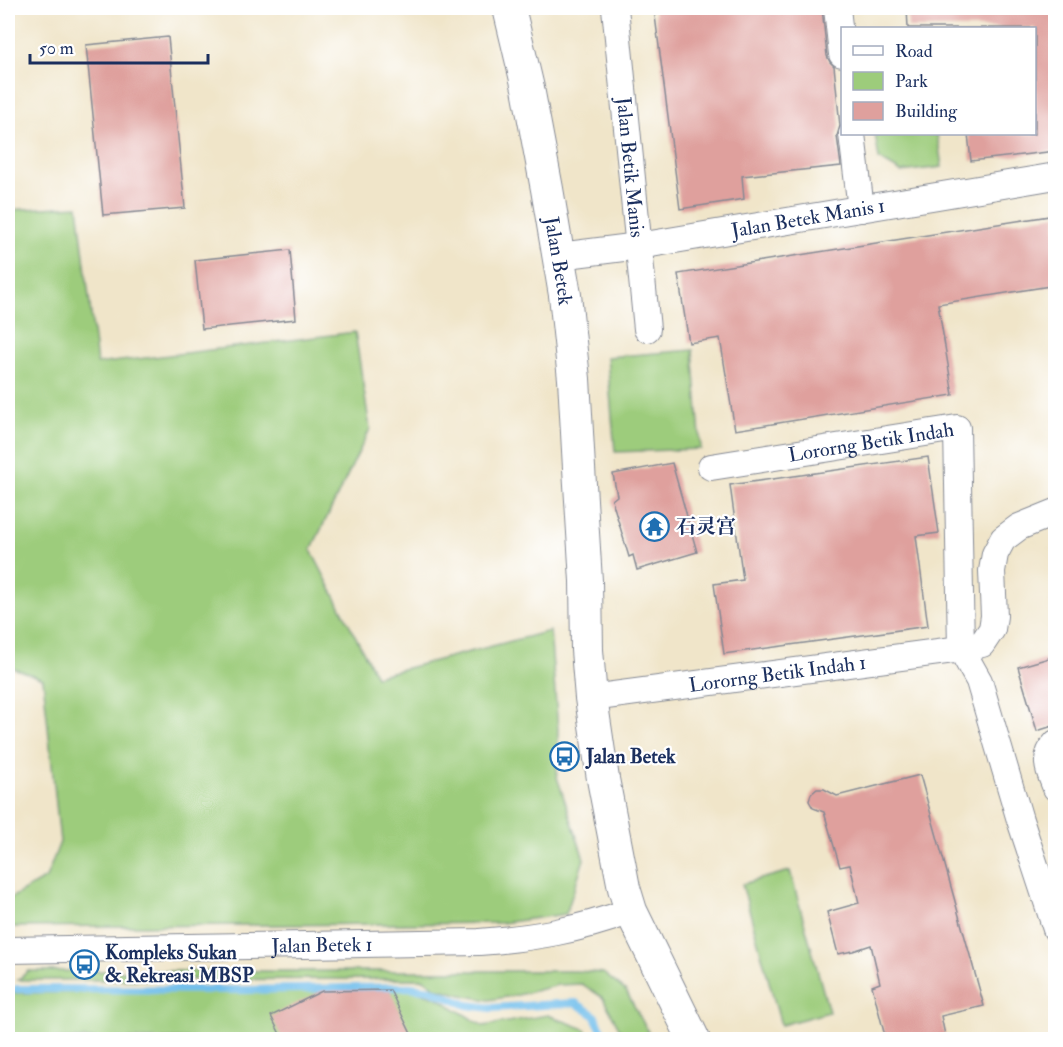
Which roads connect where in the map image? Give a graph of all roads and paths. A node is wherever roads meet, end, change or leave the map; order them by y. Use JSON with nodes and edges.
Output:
{"nodes":[{"id":1,"x":509,"y":8,"type":"edge"},
{"id":2,"x":615,"y":8,"type":"edge"},
{"id":3,"x":837,"y":8,"type":"edge"},
{"id":4,"x":841,"y":39,"type":"edge"},
{"id":5,"x":852,"y":135,"type":"edge"},
{"id":6,"x":1056,"y":176,"type":"edge"},
{"id":7,"x":861,"y":209,"type":"junction"},
{"id":8,"x":639,"y":246,"type":"junction"},
{"id":9,"x":559,"y":256,"type":"junction"},
{"id":10,"x":647,"y":328,"type":"dead end"},
{"id":11,"x":711,"y":467,"type":"dead end"},
{"id":12,"x":1056,"y":512,"type":"edge"},
{"id":13,"x":961,"y":649,"type":"junction"},
{"id":14,"x":591,"y":698,"type":"junction"},
{"id":15,"x":1056,"y":743,"type":"edge"},
{"id":16,"x":1056,"y":788,"type":"edge"},
{"id":17,"x":631,"y":911,"type":"junction"},
{"id":18,"x":1056,"y":929,"type":"edge"},
{"id":19,"x":8,"y":950,"type":"edge"},
{"id":20,"x":694,"y":1040,"type":"edge"}],
"edges":[{"from":1,"to":9,"type":"street","name":"Jalan Betek"},
{"from":2,"to":8,"type":"street","name":"Jalan Betik Manis"},
{"from":3,"to":4,"type":"street"},
{"from":5,"to":7,"type":"street"},
{"from":6,"to":7,"type":"street","name":"Jalan Betek Manis 1"},
{"from":7,"to":8,"type":"street","name":"Jalan Betek Manis 1"},
{"from":8,"to":9,"type":"street","name":"Jalan Betek Manis 1"},
{"from":8,"to":10,"type":"street","name":"Jalan Betik Manis"},
{"from":9,"to":14,"type":"street","name":"Jalan Betek"},
{"from":11,"to":13,"type":"street","name":"Lororng Betik Indah"},
{"from":12,"to":13,"type":"street","name":"Lororng Betik Indah 1"},
{"from":13,"to":14,"type":"street","name":"Lororng Betik Indah 1"},
{"from":13,"to":18,"type":"street"},
{"from":14,"to":17,"type":"street","name":"Jalan Betek"},
{"from":15,"to":16,"type":"street"},
{"from":17,"to":19,"type":"street","name":"Jalan Betek 1"},
{"from":17,"to":20,"type":"street","name":"Jalan Betek"}]}
